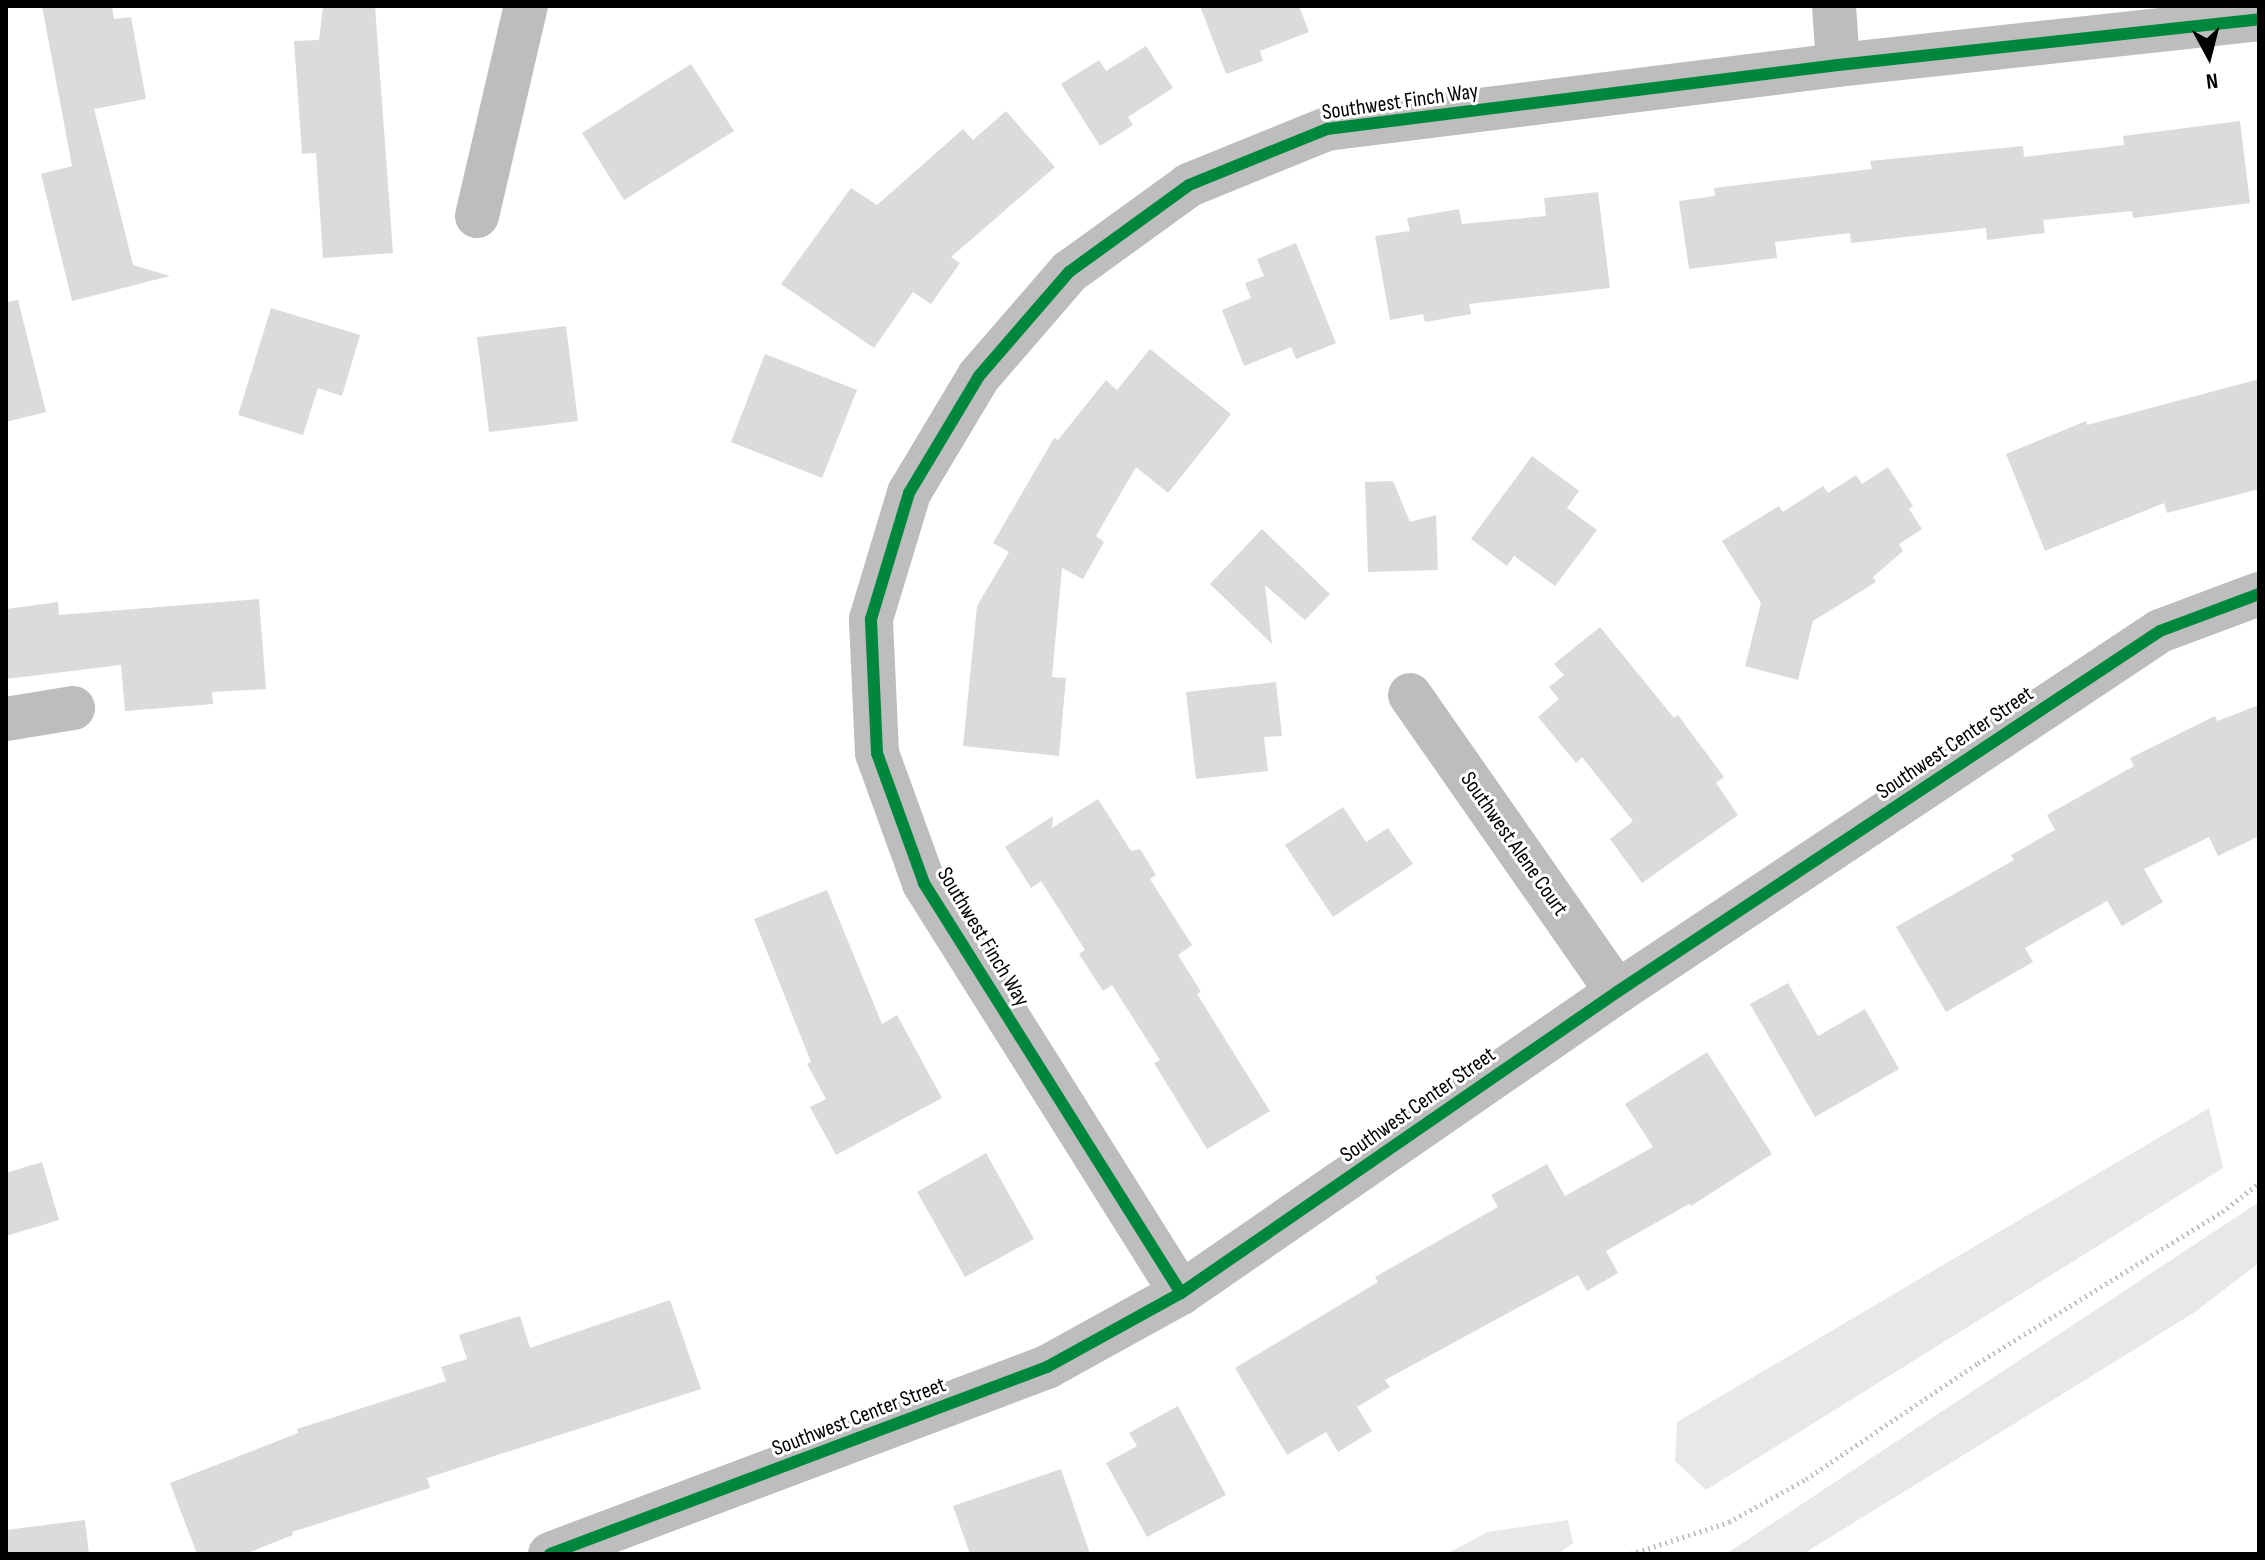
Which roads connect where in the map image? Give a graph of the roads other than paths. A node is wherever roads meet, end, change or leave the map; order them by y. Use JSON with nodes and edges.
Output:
{"nodes":[{"id":1,"x":526,"y":6,"type":"edge"},
{"id":2,"x":1834,"y":6,"type":"edge"},
{"id":3,"x":2259,"y":19,"type":"edge"},
{"id":4,"x":1838,"y":65,"type":"junction"},
{"id":5,"x":477,"y":216,"type":"dead end"},
{"id":6,"x":2259,"y":594,"type":"edge"},
{"id":7,"x":1410,"y":695,"type":"dead end"},
{"id":8,"x":73,"y":708,"type":"dead end"},
{"id":9,"x":6,"y":719,"type":"edge"},
{"id":10,"x":1617,"y":992,"type":"junction"},
{"id":11,"x":1181,"y":1293,"type":"junction"},
{"id":12,"x":550,"y":1554,"type":"edge"}],
"edges":[{"from":1,"to":5,"type":"street"},
{"from":2,"to":4,"type":"street"},
{"from":3,"to":4,"type":"street","name":"Southwest Finch Way"},
{"from":4,"to":11,"type":"street","name":"Southwest Finch Way"},
{"from":6,"to":10,"type":"street","name":"Southwest Center Street"},
{"from":7,"to":10,"type":"street","name":"Southwest Alene Court"},
{"from":8,"to":9,"type":"street"},
{"from":10,"to":11,"type":"street","name":"Southwest Center Street"},
{"from":11,"to":12,"type":"street","name":"Southwest Center Street"}]}
